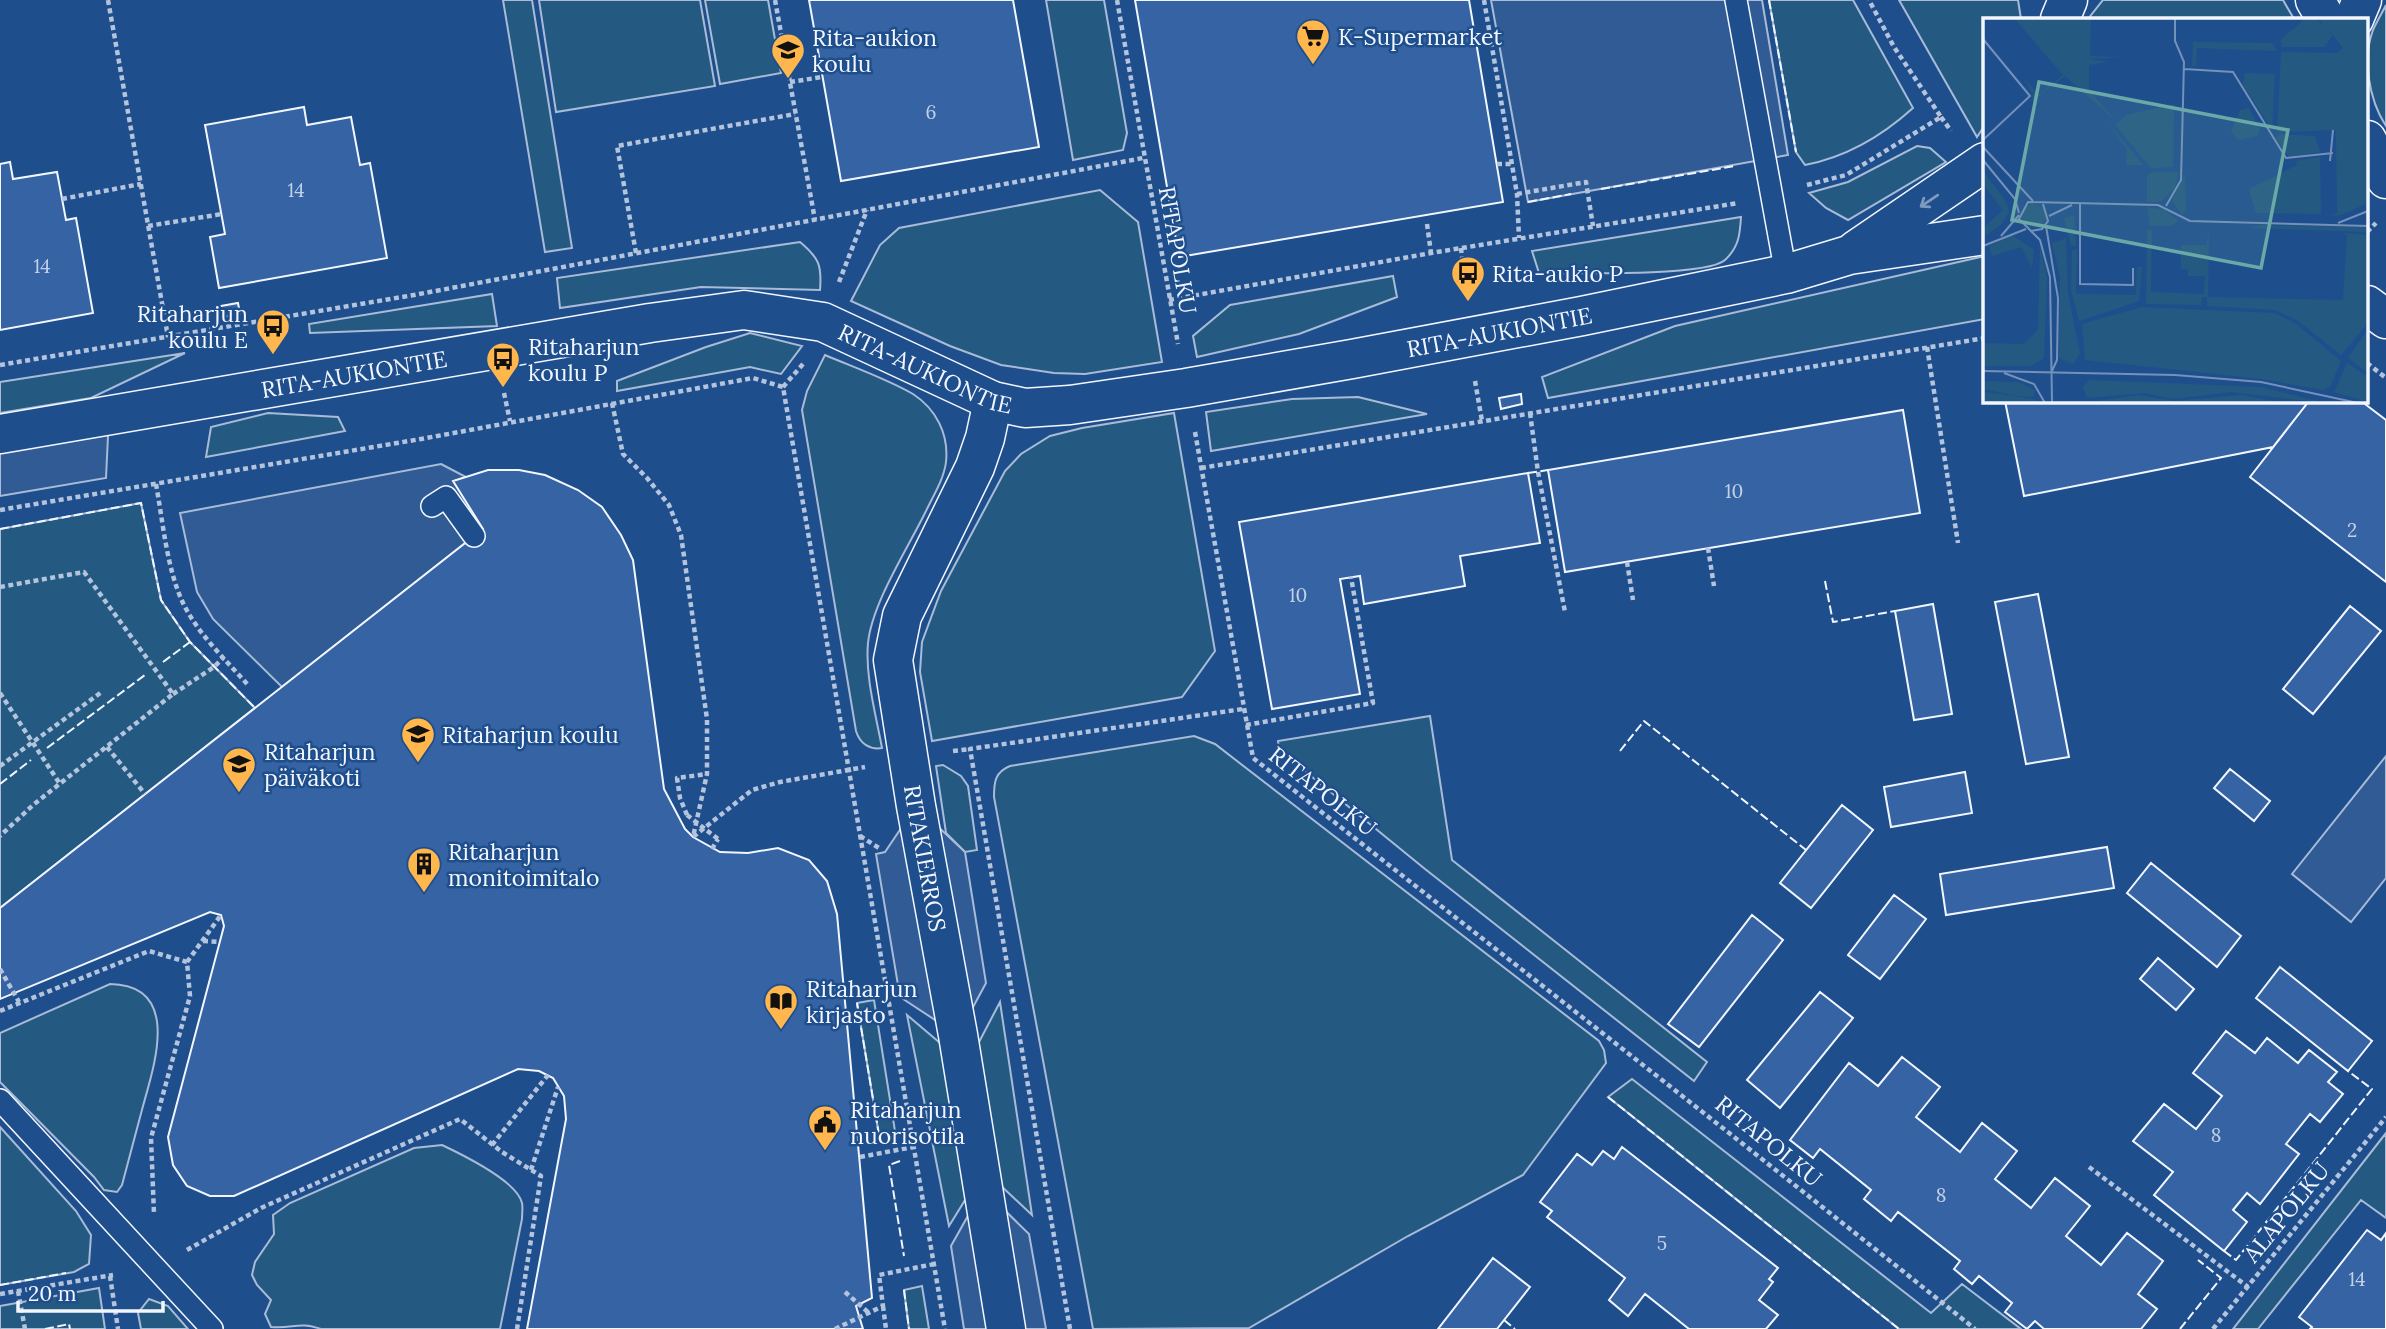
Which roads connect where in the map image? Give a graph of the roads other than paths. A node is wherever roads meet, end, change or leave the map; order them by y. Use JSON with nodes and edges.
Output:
{"nodes":[{"id":1,"x":1736,"y":0,"type":"edge"},
{"id":2,"x":2315,"y":0,"type":"edge"},
{"id":3,"x":2362,"y":0,"type":"edge"},
{"id":4,"x":2325,"y":18,"type":"edge"},
{"id":5,"x":2354,"y":18,"type":"edge"},
{"id":6,"x":2368,"y":142,"type":"edge"},
{"id":7,"x":1983,"y":163,"type":"edge"},
{"id":8,"x":2386,"y":179,"type":"edge"},
{"id":9,"x":1983,"y":235,"type":"edge"},
{"id":10,"x":1849,"y":255,"type":"junction"},
{"id":11,"x":1786,"y":274,"type":"junction"},
{"id":12,"x":2368,"y":306,"type":"edge"},
{"id":13,"x":2386,"y":319,"type":"edge"},
{"id":14,"x":993,"y":401,"type":"junction"},
{"id":15,"x":0,"y":433,"type":"edge"},
{"id":16,"x":432,"y":506,"type":"dead end"},
{"id":17,"x":474,"y":536,"type":"dead end"},
{"id":18,"x":0,"y":1100,"type":"edge"},
{"id":19,"x":212,"y":1329,"type":"edge"},
{"id":20,"x":1006,"y":1329,"type":"edge"}],
"edges":[{"from":1,"to":11,"type":"lane"},
{"from":2,"to":4,"type":"street"},
{"from":3,"to":5,"type":"street"},
{"from":6,"to":8,"type":"street"},
{"from":7,"to":10,"type":"street","name":"RITA-AUKIONTIE","one_way":true},
{"from":9,"to":10,"type":"street","name":"RITA-AUKIONTIE"},
{"from":10,"to":11,"type":"street","name":"RITA-AUKIONTIE"},
{"from":11,"to":14,"type":"street","name":"RITA-AUKIONTIE"},
{"from":12,"to":13,"type":"street"},
{"from":14,"to":15,"type":"street","name":"RITA-AUKIONTIE"},
{"from":14,"to":20,"type":"street","name":"RITAKIERROS"},
{"from":16,"to":17,"type":"lane"},
{"from":18,"to":19,"type":"lane"}]}
